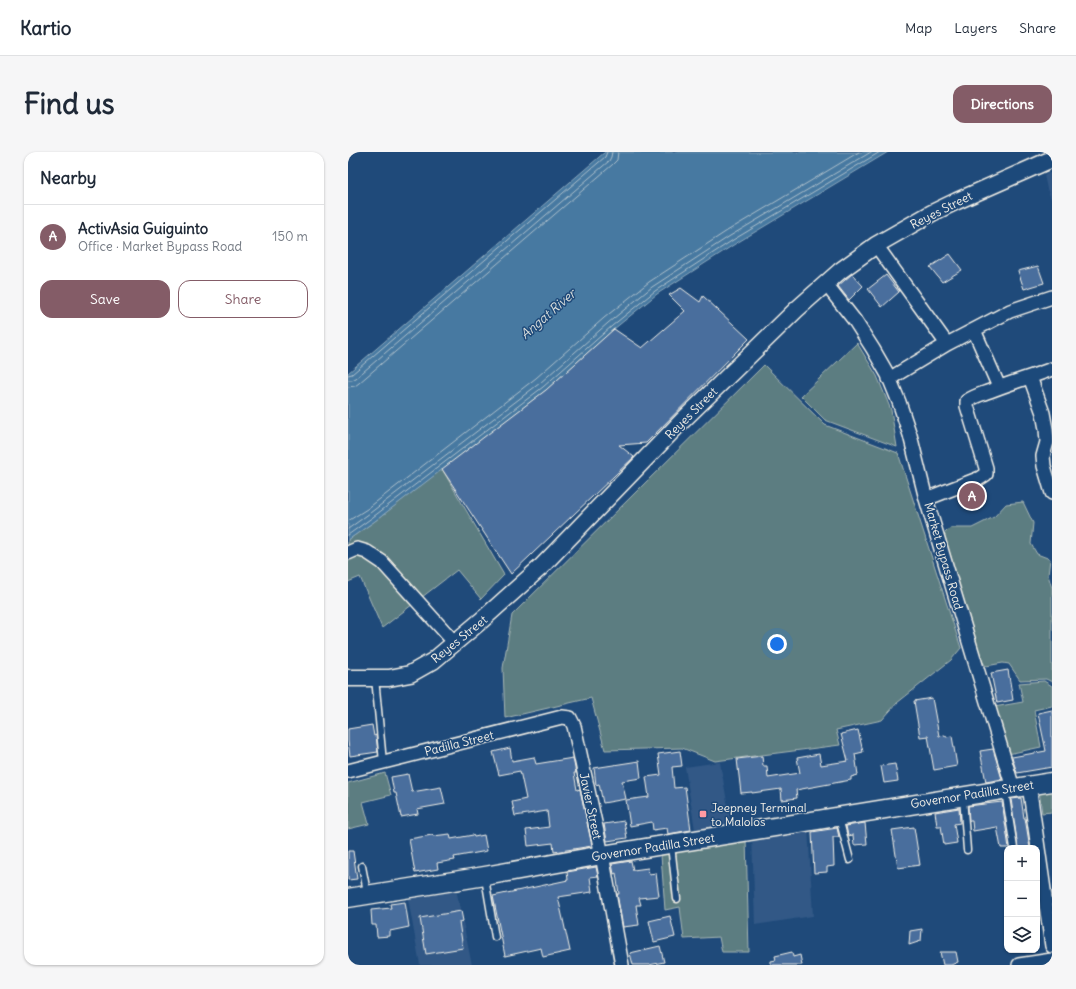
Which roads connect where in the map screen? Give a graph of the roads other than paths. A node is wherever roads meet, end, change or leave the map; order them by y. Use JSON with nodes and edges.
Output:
{"nodes":[{"id":1,"x":1052,"y":159,"type":"edge"},
{"id":2,"x":876,"y":245,"type":"junction"},
{"id":3,"x":826,"y":284,"type":"junction"},
{"id":4,"x":1052,"y":297,"type":"edge"},
{"id":5,"x":974,"y":330,"type":"junction"},
{"id":6,"x":947,"y":344,"type":"junction"},
{"id":7,"x":1052,"y":369,"type":"edge"},
{"id":8,"x":1030,"y":377,"type":"junction"},
{"id":9,"x":889,"y":379,"type":"junction"},
{"id":10,"x":999,"y":387,"type":"junction"},
{"id":11,"x":1052,"y":493,"type":"edge"},
{"id":12,"x":926,"y":499,"type":"junction"},
{"id":13,"x":348,"y":553,"type":"edge"},
{"id":14,"x":455,"y":643,"type":"junction"},
{"id":15,"x":348,"y":678,"type":"edge"},
{"id":16,"x":375,"y":678,"type":"junction"},
{"id":17,"x":570,"y":718,"type":"joint"},
{"id":18,"x":384,"y":762,"type":"junction"},
{"id":19,"x":348,"y":771,"type":"edge"},
{"id":20,"x":1052,"y":782,"type":"edge"},
{"id":21,"x":1015,"y":787,"type":"junction"},
{"id":22,"x":963,"y":796,"type":"junction"},
{"id":23,"x":838,"y":816,"type":"junction"},
{"id":24,"x":671,"y":844,"type":"junction"},
{"id":25,"x":1014,"y":845,"type":"edge"},
{"id":26,"x":968,"y":850,"type":"dead end"},
{"id":27,"x":602,"y":855,"type":"junction"},
{"id":28,"x":850,"y":860,"type":"dead end"},
{"id":29,"x":362,"y":866,"type":"dead end"},
{"id":30,"x":485,"y":876,"type":"junction"},
{"id":31,"x":368,"y":895,"type":"junction"},
{"id":32,"x":348,"y":898,"type":"edge"},
{"id":33,"x":677,"y":899,"type":"dead end"},
{"id":34,"x":495,"y":937,"type":"dead end"},
{"id":35,"x":1052,"y":946,"type":"edge"},
{"id":36,"x":1052,"y":960,"type":"edge"},
{"id":37,"x":622,"y":965,"type":"edge"},
{"id":38,"x":1019,"y":965,"type":"edge"}],
"edges":[{"from":1,"to":2,"type":"street","name":"Reyes Street"},
{"from":2,"to":3,"type":"street","name":"Reyes Street"},
{"from":2,"to":6,"type":"street"},
{"from":3,"to":9,"type":"street"},
{"from":3,"to":14,"type":"street","name":"Reyes Street"},
{"from":4,"to":5,"type":"street"},
{"from":5,"to":6,"type":"street"},
{"from":5,"to":10,"type":"street"},
{"from":6,"to":9,"type":"street"},
{"from":7,"to":8,"type":"street","name":"Market Bypass Road"},
{"from":8,"to":10,"type":"street","name":"Market Bypass Road"},
{"from":8,"to":11,"type":"street"},
{"from":9,"to":12,"type":"street"},
{"from":10,"to":12,"type":"street","name":"Market Bypass Road"},
{"from":12,"to":21,"type":"street","name":"Market Bypass Road"},
{"from":13,"to":14,"type":"street"},
{"from":14,"to":16,"type":"street","name":"Reyes Street"},
{"from":15,"to":16,"type":"street","name":"Reyes Street"},
{"from":16,"to":18,"type":"lane"},
{"from":17,"to":18,"type":"street","name":"Padilla Street"},
{"from":17,"to":27,"type":"street","name":"Javier Street"},
{"from":18,"to":19,"type":"street","name":"Padilla Street"},
{"from":20,"to":21,"type":"main road","name":"Governor Padilla Street"},
{"from":21,"to":22,"type":"main road","name":"Governor Padilla Street"},
{"from":21,"to":25,"type":"lane"},
{"from":21,"to":35,"type":"street","name":"Market Bypass Road"},
{"from":22,"to":23,"type":"main road","name":"Governor Padilla Street"},
{"from":22,"to":26,"type":"lane"},
{"from":23,"to":24,"type":"main road","name":"Governor Padilla Street"},
{"from":23,"to":28,"type":"lane"},
{"from":24,"to":27,"type":"main road","name":"Governor Padilla Street"},
{"from":24,"to":33,"type":"lane"},
{"from":27,"to":30,"type":"main road","name":"Governor Padilla Street"},
{"from":27,"to":37,"type":"street","name":"Javier Street"},
{"from":29,"to":31,"type":"lane"},
{"from":30,"to":31,"type":"main road","name":"Governor Padilla Street"},
{"from":30,"to":34,"type":"lane"},
{"from":31,"to":32,"type":"main road","name":"Governor Padilla Street"},
{"from":36,"to":38,"type":"street"}]}
